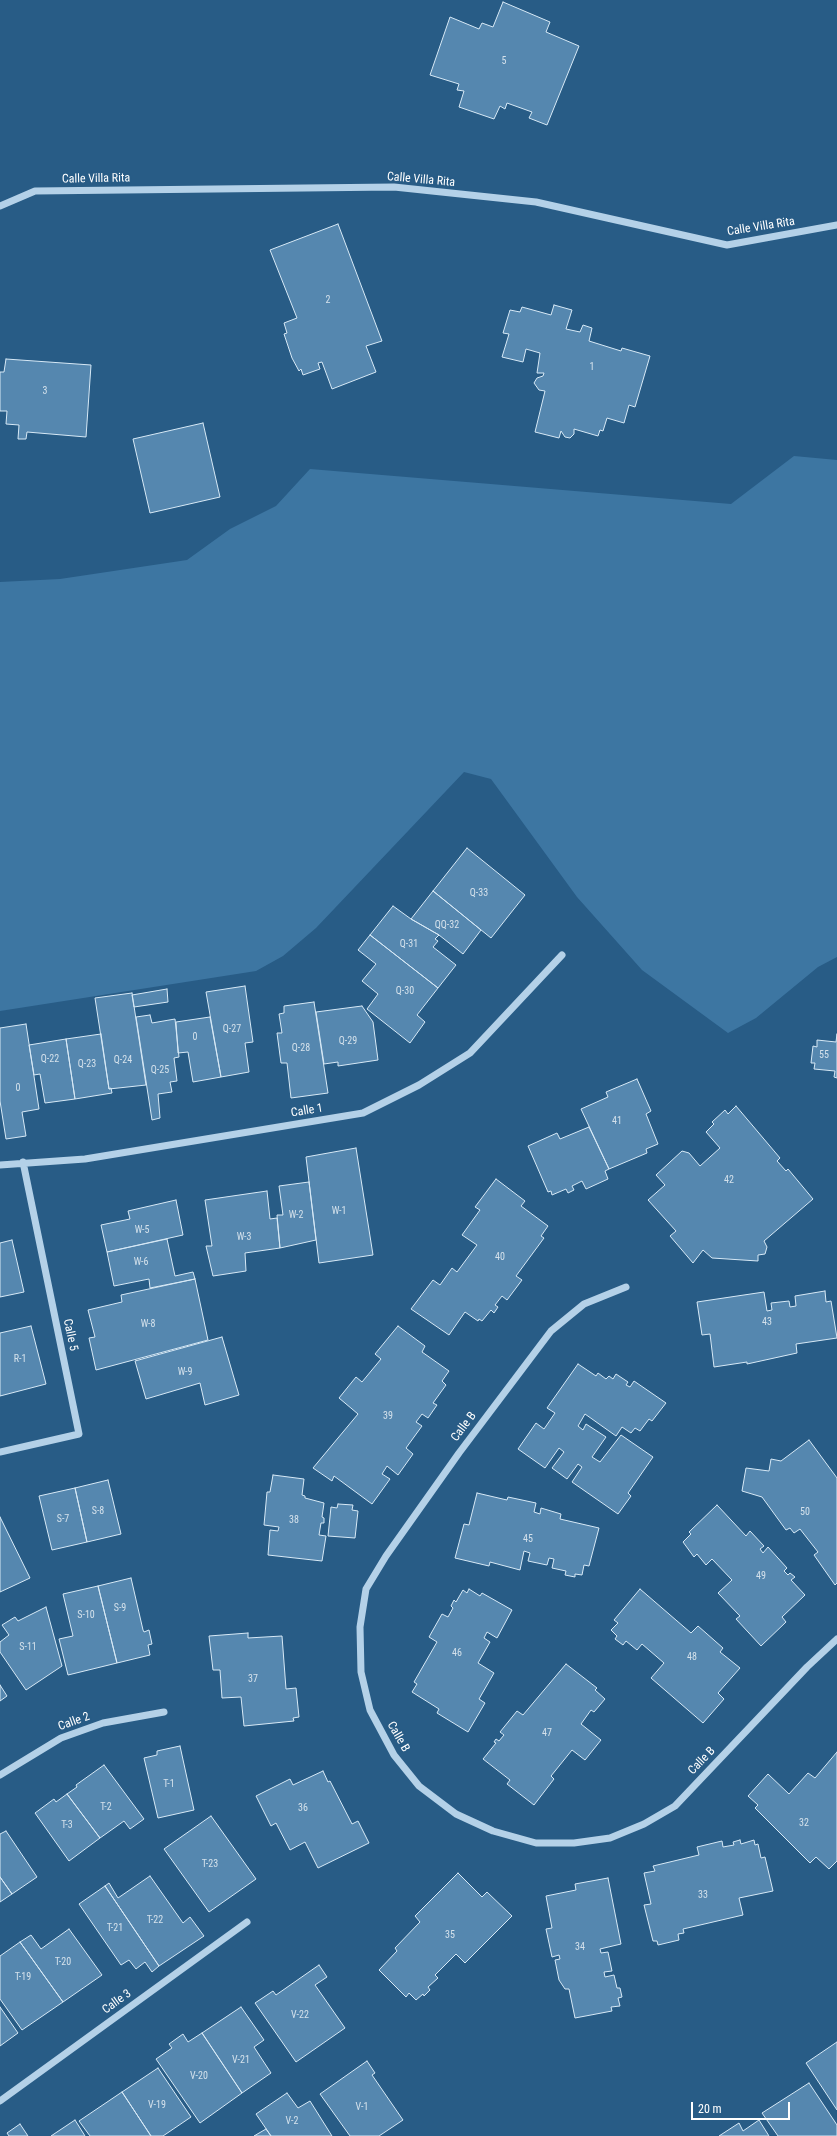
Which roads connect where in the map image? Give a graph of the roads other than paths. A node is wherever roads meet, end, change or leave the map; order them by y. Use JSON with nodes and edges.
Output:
{"nodes":[{"id":1,"x":0,"y":206,"type":"edge"},
{"id":2,"x":837,"y":225,"type":"edge"},
{"id":3,"x":562,"y":955,"type":"dead end"},
{"id":4,"x":23,"y":1162,"type":"junction"},
{"id":5,"x":0,"y":1165,"type":"edge"},
{"id":6,"x":626,"y":1287,"type":"dead end"},
{"id":7,"x":0,"y":1452,"type":"edge"},
{"id":8,"x":837,"y":1639,"type":"edge"},
{"id":9,"x":164,"y":1712,"type":"dead end"},
{"id":10,"x":0,"y":1775,"type":"edge"},
{"id":11,"x":247,"y":1922,"type":"dead end"},
{"id":12,"x":0,"y":2101,"type":"edge"}],
"edges":[{"from":1,"to":2,"type":"street","name":"Calle Villa Rita"},
{"from":3,"to":4,"type":"street","name":"Calle 1"},
{"from":4,"to":5,"type":"street","name":"Calle 1"},
{"from":4,"to":7,"type":"street","name":"Calle 5"},
{"from":6,"to":8,"type":"street","name":"Calle B"},
{"from":9,"to":10,"type":"street","name":"Calle 2"},
{"from":11,"to":12,"type":"street","name":"Calle 3"}]}
